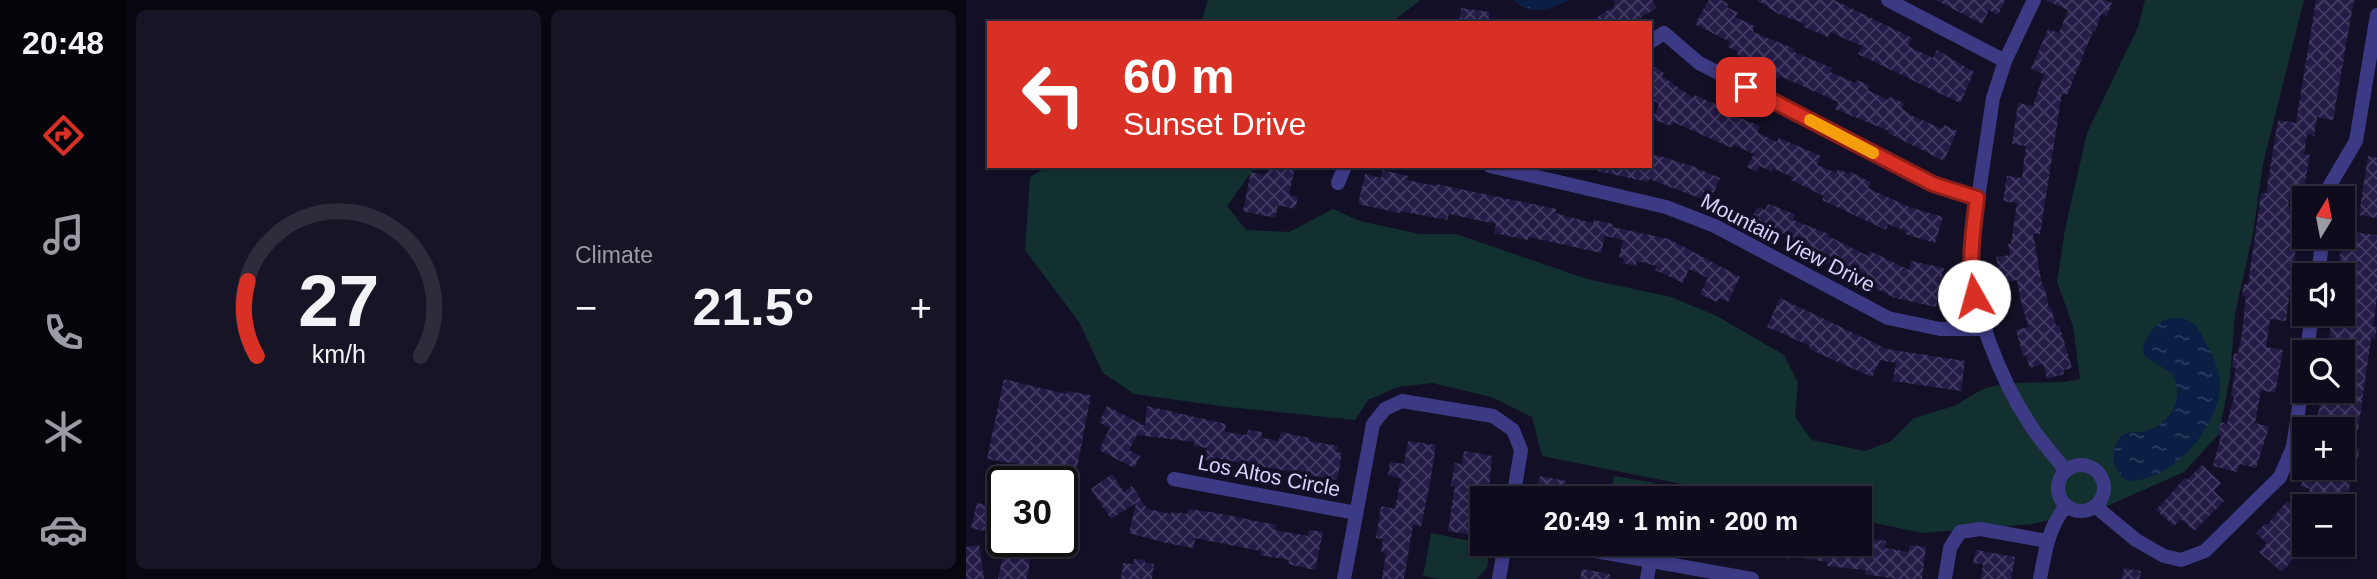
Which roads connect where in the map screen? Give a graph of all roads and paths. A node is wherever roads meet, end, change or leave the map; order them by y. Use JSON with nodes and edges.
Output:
{"nodes":[{"id":1,"x":1888,"y":0,"type":"edge"},
{"id":2,"x":2034,"y":0,"type":"edge"},
{"id":3,"x":2377,"y":15,"type":"edge"},
{"id":4,"x":1652,"y":41,"type":"edge"},
{"id":5,"x":2005,"y":61,"type":"junction"},
{"id":6,"x":1344,"y":168,"type":"edge"},
{"id":7,"x":1499,"y":168,"type":"edge"},
{"id":8,"x":1338,"y":183,"type":"dead end"},
{"id":9,"x":2330,"y":186,"type":"edge"},
{"id":10,"x":1977,"y":198,"type":"junction"},
{"id":11,"x":1986,"y":329,"type":"junction"},
{"id":12,"x":2300,"y":403,"type":"edge"},
{"id":13,"x":2065,"y":470,"type":"junction"},
{"id":14,"x":1174,"y":480,"type":"dead end"},
{"id":15,"x":1515,"y":486,"type":"edge"},
{"id":16,"x":2066,"y":506,"type":"junction"},
{"id":17,"x":2095,"y":506,"type":"junction"},
{"id":18,"x":1356,"y":513,"type":"junction"},
{"id":19,"x":2047,"y":541,"type":"junction"},
{"id":20,"x":1503,"y":556,"type":"edge"},
{"id":21,"x":1622,"y":556,"type":"edge"},
{"id":22,"x":1650,"y":561,"type":"junction"},
{"id":23,"x":1344,"y":579,"type":"edge"},
{"id":24,"x":1499,"y":579,"type":"edge"},
{"id":25,"x":1647,"y":579,"type":"edge"},
{"id":26,"x":1752,"y":579,"type":"edge"},
{"id":27,"x":1945,"y":579,"type":"edge"},
{"id":28,"x":2040,"y":579,"type":"edge"}],
"edges":[{"from":1,"to":5,"type":"street"},
{"from":2,"to":5,"type":"street"},
{"from":3,"to":9,"type":"street"},
{"from":4,"to":10,"type":"street"},
{"from":5,"to":10,"type":"street"},
{"from":6,"to":8,"type":"street"},
{"from":7,"to":11,"type":"street","name":"Mountain View Drive"},
{"from":10,"to":11,"type":"street"},
{"from":11,"to":13,"type":"street"},
{"from":12,"to":17,"type":"street"},
{"from":13,"to":16,"type":"street"},
{"from":13,"to":17,"type":"street"},
{"from":14,"to":18,"type":"street","name":"Los Altos Circle"},
{"from":15,"to":18,"type":"street"},
{"from":16,"to":17,"type":"street"},
{"from":16,"to":19,"type":"street"},
{"from":18,"to":23,"type":"street"},
{"from":19,"to":27,"type":"street"},
{"from":19,"to":28,"type":"street"},
{"from":20,"to":24,"type":"street"},
{"from":21,"to":22,"type":"street"},
{"from":22,"to":25,"type":"street"},
{"from":22,"to":26,"type":"street"}]}
